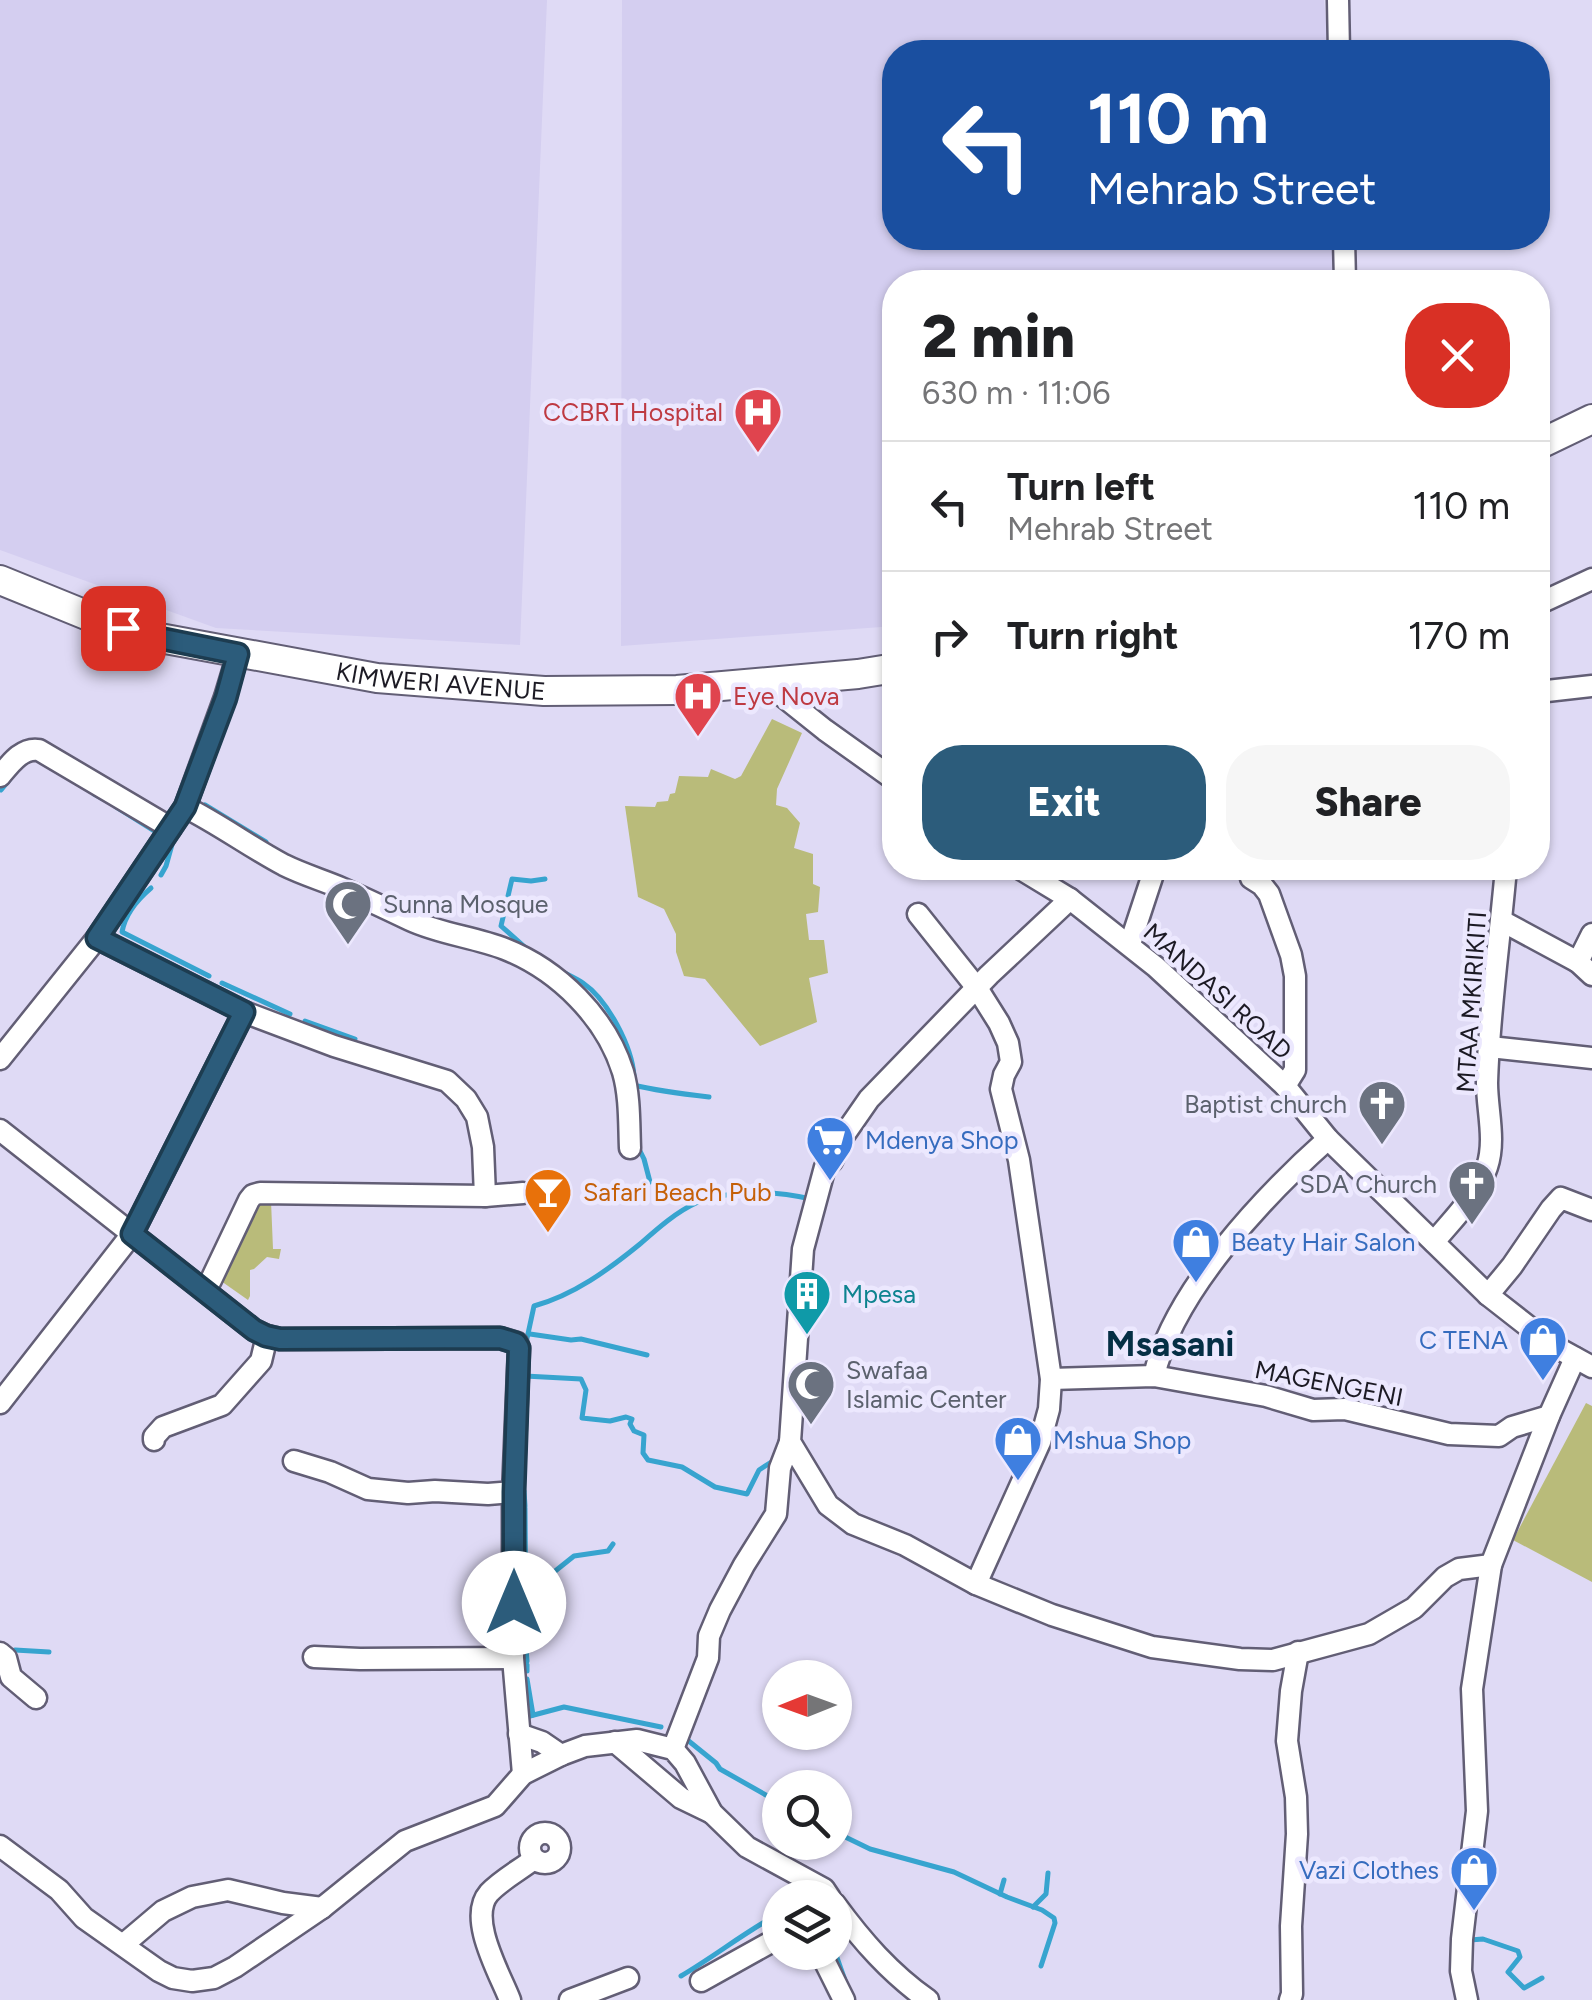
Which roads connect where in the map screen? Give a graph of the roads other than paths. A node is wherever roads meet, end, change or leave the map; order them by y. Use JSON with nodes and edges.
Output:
{"nodes":[{"id":1,"x":1338,"y":0,"type":"edge"},
{"id":2,"x":1339,"y":40,"type":"edge"},
{"id":3,"x":1592,"y":419,"type":"edge"},
{"id":4,"x":1550,"y":440,"type":"edge"},
{"id":5,"x":1592,"y":579,"type":"edge"},
{"id":6,"x":0,"y":580,"type":"edge"},
{"id":7,"x":1550,"y":598,"type":"edge"},
{"id":8,"x":238,"y":654,"type":"junction"},
{"id":9,"x":882,"y":670,"type":"edge"},
{"id":10,"x":765,"y":682,"type":"junction"},
{"id":11,"x":1592,"y":686,"type":"edge"},
{"id":12,"x":1550,"y":691,"type":"edge"},
{"id":13,"x":882,"y":771,"type":"edge"},
{"id":14,"x":0,"y":776,"type":"edge"},
{"id":15,"x":185,"y":807,"type":"junction"},
{"id":16,"x":172,"y":828,"type":"junction"},
{"id":17,"x":1038,"y":880,"type":"edge"},
{"id":18,"x":1151,"y":880,"type":"edge"},
{"id":19,"x":1254,"y":880,"type":"edge"},
{"id":20,"x":1505,"y":880,"type":"edge"},
{"id":21,"x":1070,"y":899,"type":"junction"},
{"id":22,"x":918,"y":914,"type":"dead end"},
{"id":23,"x":1502,"y":921,"type":"junction"},
{"id":24,"x":1592,"y":934,"type":"edge"},
{"id":25,"x":97,"y":938,"type":"junction"},
{"id":26,"x":1130,"y":944,"type":"junction"},
{"id":27,"x":1585,"y":968,"type":"edge"},
{"id":28,"x":977,"y":988,"type":"junction"},
{"id":29,"x":244,"y":1012,"type":"junction"},
{"id":30,"x":1490,"y":1046,"type":"junction"},
{"id":31,"x":1592,"y":1058,"type":"edge"},
{"id":32,"x":0,"y":1059,"type":"edge"},
{"id":33,"x":1285,"y":1086,"type":"junction"},
{"id":34,"x":0,"y":1130,"type":"edge"},
{"id":35,"x":1328,"y":1139,"type":"junction"},
{"id":36,"x":630,"y":1148,"type":"dead end"},
{"id":37,"x":523,"y":1193,"type":"dead end"},
{"id":38,"x":485,"y":1196,"type":"junction"},
{"id":39,"x":1592,"y":1210,"type":"edge"},
{"id":40,"x":132,"y":1234,"type":"junction"},
{"id":41,"x":1434,"y":1242,"type":"junction"},
{"id":42,"x":204,"y":1290,"type":"junction"},
{"id":43,"x":1488,"y":1295,"type":"junction"},
{"id":44,"x":266,"y":1336,"type":"junction"},
{"id":45,"x":1583,"y":1363,"type":"edge"},
{"id":46,"x":1154,"y":1376,"type":"junction"},
{"id":47,"x":1052,"y":1379,"type":"junction"},
{"id":48,"x":0,"y":1403,"type":"edge"},
{"id":49,"x":1549,"y":1416,"type":"junction"},
{"id":50,"x":154,"y":1440,"type":"dead end"},
{"id":51,"x":790,"y":1442,"type":"junction"},
{"id":52,"x":294,"y":1461,"type":"dead end"},
{"id":53,"x":514,"y":1492,"type":"junction"},
{"id":54,"x":1491,"y":1565,"type":"junction"},
{"id":55,"x":976,"y":1584,"type":"junction"},
{"id":56,"x":1298,"y":1652,"type":"junction"},
{"id":57,"x":0,"y":1653,"type":"edge"},
{"id":58,"x":314,"y":1657,"type":"dead end"},
{"id":59,"x":513,"y":1658,"type":"junction"},
{"id":60,"x":36,"y":1698,"type":"dead end"},
{"id":61,"x":519,"y":1734,"type":"junction"},
{"id":62,"x":615,"y":1742,"type":"junction"},
{"id":63,"x":673,"y":1749,"type":"junction"},
{"id":64,"x":561,"y":1754,"type":"junction"},
{"id":65,"x":523,"y":1774,"type":"junction"},
{"id":66,"x":712,"y":1813,"type":"junction"},
{"id":67,"x":0,"y":1846,"type":"edge"},
{"id":68,"x":534,"y":1859,"type":"dead end"},
{"id":69,"x":808,"y":1880,"type":"edge"},
{"id":70,"x":322,"y":1908,"type":"junction"},
{"id":71,"x":852,"y":1927,"type":"edge"},
{"id":72,"x":124,"y":1944,"type":"junction"},
{"id":73,"x":762,"y":1947,"type":"edge"},
{"id":74,"x":829,"y":1970,"type":"edge"},
{"id":75,"x":628,"y":1978,"type":"dead end"},
{"id":76,"x":701,"y":1981,"type":"dead end"},
{"id":77,"x":510,"y":2000,"type":"edge"},
{"id":78,"x":570,"y":2000,"type":"edge"},
{"id":79,"x":844,"y":2000,"type":"edge"},
{"id":80,"x":928,"y":2000,"type":"edge"},
{"id":81,"x":1290,"y":2000,"type":"edge"},
{"id":82,"x":1467,"y":2000,"type":"edge"}],
"edges":[{"from":1,"to":2,"type":"street"},
{"from":3,"to":4,"type":"street"},
{"from":5,"to":7,"type":"street"},
{"from":6,"to":8,"type":"street","name":"KIMWERI AVENUE"},
{"from":8,"to":10,"type":"street","name":"KIMWERI AVENUE"},
{"from":8,"to":15,"type":"street"},
{"from":9,"to":10,"type":"street","name":"KIMWERI AVENUE"},
{"from":10,"to":13,"type":"street"},
{"from":11,"to":12,"type":"street"},
{"from":14,"to":16,"type":"street"},
{"from":15,"to":16,"type":"street"},
{"from":15,"to":36,"type":"street"},
{"from":16,"to":25,"type":"street"},
{"from":17,"to":21,"type":"street","name":"MANDASI ROAD"},
{"from":18,"to":26,"type":"street"},
{"from":19,"to":33,"type":"street"},
{"from":20,"to":23,"type":"street","name":"MTAA MKIRIKITI"},
{"from":21,"to":26,"type":"street","name":"MANDASI ROAD"},
{"from":21,"to":28,"type":"street"},
{"from":22,"to":28,"type":"street"},
{"from":23,"to":27,"type":"street"},
{"from":23,"to":30,"type":"street","name":"MTAA MKIRIKITI"},
{"from":24,"to":27,"type":"street"},
{"from":25,"to":29,"type":"street"},
{"from":25,"to":32,"type":"street"},
{"from":26,"to":33,"type":"street","name":"MANDASI ROAD"},
{"from":28,"to":47,"type":"street"},
{"from":28,"to":51,"type":"street"},
{"from":29,"to":38,"type":"street"},
{"from":29,"to":40,"type":"street"},
{"from":30,"to":31,"type":"street"},
{"from":30,"to":41,"type":"street","name":"MTAA MKIRIKITI"},
{"from":33,"to":35,"type":"street","name":"MANDASI ROAD"},
{"from":34,"to":40,"type":"street"},
{"from":35,"to":41,"type":"street","name":"MANDASI ROAD"},
{"from":35,"to":46,"type":"street"},
{"from":37,"to":38,"type":"street"},
{"from":38,"to":42,"type":"street"},
{"from":39,"to":43,"type":"street"},
{"from":40,"to":42,"type":"street"},
{"from":40,"to":48,"type":"street"},
{"from":41,"to":43,"type":"street","name":"MANDASI ROAD"},
{"from":42,"to":44,"type":"street"},
{"from":43,"to":45,"type":"street","name":"MANDASI ROAD"},
{"from":44,"to":50,"type":"street"},
{"from":44,"to":53,"type":"street"},
{"from":45,"to":49,"type":"street"},
{"from":46,"to":47,"type":"street","name":"MAGENGENI"},
{"from":46,"to":49,"type":"street","name":"MAGENGENI"},
{"from":47,"to":55,"type":"street"},
{"from":49,"to":54,"type":"street"},
{"from":51,"to":55,"type":"street"},
{"from":51,"to":63,"type":"street"},
{"from":52,"to":53,"type":"street"},
{"from":53,"to":59,"type":"street"},
{"from":54,"to":56,"type":"street"},
{"from":54,"to":82,"type":"street"},
{"from":55,"to":56,"type":"street"},
{"from":56,"to":81,"type":"street"},
{"from":57,"to":60,"type":"street"},
{"from":58,"to":59,"type":"street"},
{"from":59,"to":61,"type":"street"},
{"from":61,"to":64,"type":"street"},
{"from":61,"to":65,"type":"street"},
{"from":62,"to":63,"type":"street"},
{"from":62,"to":64,"type":"street"},
{"from":62,"to":66,"type":"street"},
{"from":63,"to":66,"type":"street"},
{"from":64,"to":65,"type":"street"},
{"from":65,"to":70,"type":"street"},
{"from":66,"to":69,"type":"street"},
{"from":67,"to":72,"type":"street"},
{"from":68,"to":77,"type":"street"},
{"from":70,"to":72,"type":"street"},
{"from":70,"to":72,"type":"street"},
{"from":71,"to":80,"type":"street"},
{"from":73,"to":76,"type":"street"},
{"from":74,"to":79,"type":"street"},
{"from":75,"to":78,"type":"street"}]}
